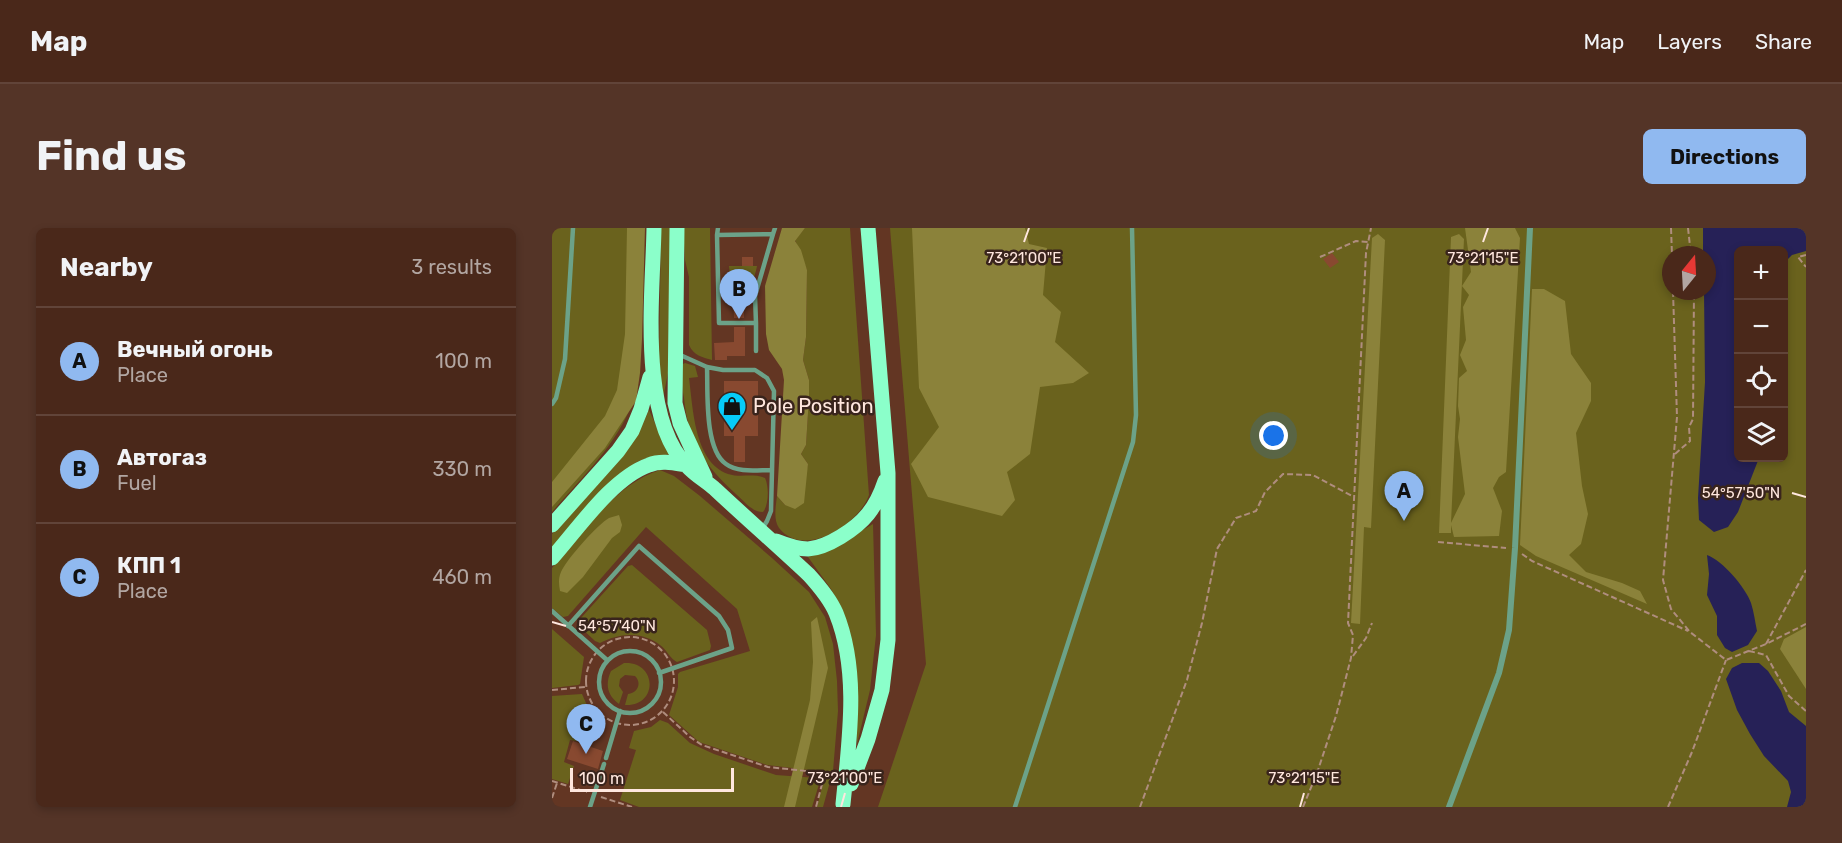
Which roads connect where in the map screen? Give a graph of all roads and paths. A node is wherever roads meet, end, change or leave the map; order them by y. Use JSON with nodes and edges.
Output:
{"nodes":[{"id":1,"x":573,"y":228,"type":"edge"},
{"id":2,"x":654,"y":228,"type":"edge"},
{"id":3,"x":677,"y":228,"type":"edge"},
{"id":4,"x":718,"y":228,"type":"edge"},
{"id":5,"x":775,"y":228,"type":"edge"},
{"id":6,"x":868,"y":228,"type":"edge"},
{"id":7,"x":1132,"y":228,"type":"edge"},
{"id":8,"x":1371,"y":228,"type":"edge"},
{"id":9,"x":1530,"y":228,"type":"edge"},
{"id":10,"x":1671,"y":228,"type":"edge"},
{"id":11,"x":1688,"y":228,"type":"edge"},
{"id":12,"x":773,"y":234,"type":"junction"},
{"id":13,"x":717,"y":235,"type":"junction"},
{"id":14,"x":1368,"y":242,"type":"junction"},
{"id":15,"x":1672,"y":246,"type":"edge"},
{"id":16,"x":1690,"y":246,"type":"edge"},
{"id":17,"x":1806,"y":255,"type":"edge"},
{"id":18,"x":1320,"y":257,"type":"dead end"},
{"id":19,"x":1806,"y":267,"type":"edge"},
{"id":20,"x":1673,"y":300,"type":"edge"},
{"id":21,"x":1694,"y":300,"type":"edge"},
{"id":22,"x":756,"y":323,"type":"junction"},
{"id":23,"x":756,"y":351,"type":"dead end"},
{"id":24,"x":676,"y":352,"type":"junction"},
{"id":25,"x":707,"y":367,"type":"junction"},
{"id":26,"x":652,"y":371,"type":"junction"},
{"id":27,"x":552,"y":405,"type":"edge"},
{"id":28,"x":1674,"y":455,"type":"junction"},
{"id":29,"x":686,"y":465,"type":"junction"},
{"id":30,"x":771,"y":470,"type":"junction"},
{"id":31,"x":888,"y":473,"type":"junction"},
{"id":32,"x":708,"y":483,"type":"junction"},
{"id":33,"x":1354,"y":497,"type":"junction"},
{"id":34,"x":552,"y":525,"type":"edge"},
{"id":35,"x":765,"y":535,"type":"junction"},
{"id":36,"x":1438,"y":542,"type":"dead end"},
{"id":37,"x":1515,"y":548,"type":"junction"},
{"id":38,"x":552,"y":558,"type":"edge"},
{"id":39,"x":1806,"y":570,"type":"edge"},
{"id":40,"x":552,"y":611,"type":"edge"},
{"id":41,"x":1372,"y":623,"type":"dead end"},
{"id":42,"x":1806,"y":624,"type":"edge"},
{"id":43,"x":568,"y":626,"type":"junction"},
{"id":44,"x":1690,"y":632,"type":"junction"},
{"id":45,"x":1766,"y":644,"type":"junction"},
{"id":46,"x":597,"y":651,"type":"junction"},
{"id":47,"x":1749,"y":651,"type":"junction"},
{"id":48,"x":1352,"y":658,"type":"junction"},
{"id":49,"x":607,"y":660,"type":"junction"},
{"id":50,"x":1726,"y":660,"type":"junction"},
{"id":51,"x":673,"y":668,"type":"junction"},
{"id":52,"x":659,"y":673,"type":"junction"},
{"id":53,"x":586,"y":687,"type":"junction"},
{"id":54,"x":552,"y":690,"type":"edge"},
{"id":55,"x":620,"y":711,"type":"junction"},
{"id":56,"x":663,"y":711,"type":"junction"},
{"id":57,"x":1806,"y":711,"type":"edge"},
{"id":58,"x":617,"y":723,"type":"junction"},
{"id":59,"x":606,"y":758,"type":"dead end"},
{"id":60,"x":604,"y":764,"type":"dead end"},
{"id":61,"x":552,"y":785,"type":"edge"},
{"id":62,"x":552,"y":798,"type":"edge"},
{"id":63,"x":843,"y":806,"type":"edge"},
{"id":64,"x":590,"y":807,"type":"edge"},
{"id":65,"x":816,"y":807,"type":"edge"},
{"id":66,"x":1015,"y":807,"type":"edge"},
{"id":67,"x":1140,"y":807,"type":"edge"},
{"id":68,"x":1303,"y":807,"type":"edge"},
{"id":69,"x":1449,"y":807,"type":"edge"},
{"id":70,"x":1666,"y":807,"type":"edge"}],
"edges":[{"from":1,"to":27,"type":"lane"},
{"from":2,"to":26,"type":"main road"},
{"from":3,"to":24,"type":"main road"},
{"from":4,"to":13,"type":"lane"},
{"from":5,"to":12,"type":"lane"},
{"from":6,"to":31,"type":"main road"},
{"from":7,"to":66,"type":"lane"},
{"from":8,"to":14,"type":"path"},
{"from":9,"to":37,"type":"street"},
{"from":10,"to":15,"type":"path"},
{"from":11,"to":16,"type":"path"},
{"from":12,"to":13,"type":"lane"},
{"from":12,"to":22,"type":"lane"},
{"from":13,"to":22,"type":"lane"},
{"from":14,"to":18,"type":"path"},
{"from":14,"to":33,"type":"path"},
{"from":17,"to":19,"type":"path"},
{"from":20,"to":28,"type":"path"},
{"from":21,"to":28,"type":"path"},
{"from":22,"to":23,"type":"lane"},
{"from":24,"to":25,"type":"lane"},
{"from":24,"to":32,"type":"main road"},
{"from":25,"to":30,"type":"lane"},
{"from":25,"to":30,"type":"lane"},
{"from":26,"to":29,"type":"main road"},
{"from":26,"to":34,"type":"main road"},
{"from":28,"to":44,"type":"path"},
{"from":29,"to":32,"type":"main road"},
{"from":29,"to":38,"type":"main road"},
{"from":30,"to":35,"type":"lane"},
{"from":31,"to":35,"type":"main road"},
{"from":31,"to":63,"type":"main road"},
{"from":32,"to":35,"type":"main road"},
{"from":33,"to":48,"type":"path"},
{"from":33,"to":67,"type":"path"},
{"from":35,"to":63,"type":"main road"},
{"from":36,"to":37,"type":"path"},
{"from":37,"to":44,"type":"path"},
{"from":37,"to":69,"type":"street"},
{"from":39,"to":45,"type":"path"},
{"from":40,"to":43,"type":"lane"},
{"from":41,"to":48,"type":"path"},
{"from":42,"to":45,"type":"path"},
{"from":43,"to":46,"type":"lane"},
{"from":43,"to":51,"type":"lane"},
{"from":44,"to":50,"type":"path"},
{"from":45,"to":47,"type":"path"},
{"from":46,"to":49,"type":"lane"},
{"from":46,"to":51,"type":"path"},
{"from":46,"to":53,"type":"path"},
{"from":47,"to":50,"type":"path"},
{"from":47,"to":57,"type":"path"},
{"from":48,"to":68,"type":"path"},
{"from":49,"to":52,"type":"lane"},
{"from":49,"to":55,"type":"lane"},
{"from":50,"to":70,"type":"path"},
{"from":51,"to":52,"type":"lane"},
{"from":51,"to":56,"type":"path"},
{"from":52,"to":55,"type":"lane"},
{"from":53,"to":54,"type":"path"},
{"from":53,"to":58,"type":"path"},
{"from":55,"to":58,"type":"lane"},
{"from":56,"to":58,"type":"path"},
{"from":56,"to":65,"type":"path"},
{"from":58,"to":59,"type":"lane"},
{"from":60,"to":64,"type":"lane"},
{"from":61,"to":62,"type":"path"}]}
